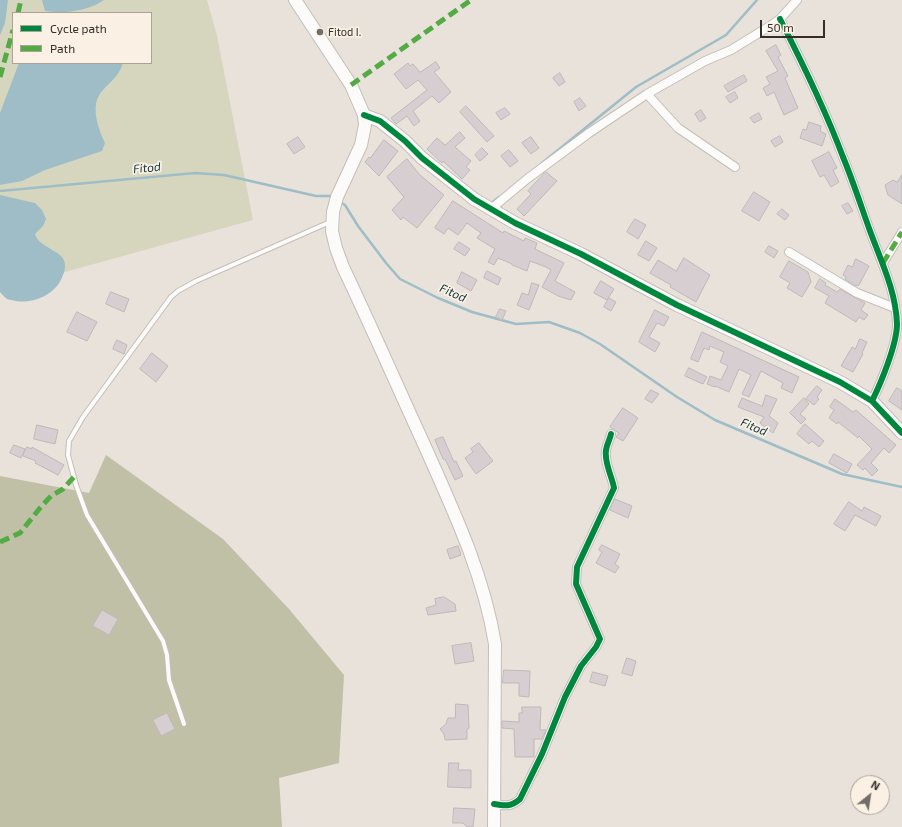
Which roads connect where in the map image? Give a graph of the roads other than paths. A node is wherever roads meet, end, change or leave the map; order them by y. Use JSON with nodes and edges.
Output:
{"nodes":[{"id":1,"x":295,"y":0,"type":"edge"},
{"id":2,"x":797,"y":0,"type":"edge"},
{"id":3,"x":780,"y":19,"type":"junction"},
{"id":4,"x":647,"y":94,"type":"junction"},
{"id":5,"x":364,"y":115,"type":"junction"},
{"id":6,"x":735,"y":168,"type":"dead end"},
{"id":7,"x":492,"y":209,"type":"junction"},
{"id":8,"x":332,"y":221,"type":"junction"},
{"id":9,"x":902,"y":232,"type":"edge"},
{"id":10,"x":789,"y":252,"type":"dead end"},
{"id":11,"x":883,"y":263,"type":"junction"},
{"id":12,"x":895,"y":308,"type":"junction"},
{"id":13,"x":872,"y":402,"type":"junction"},
{"id":14,"x":902,"y":433,"type":"edge"},
{"id":15,"x":611,"y":434,"type":"dead end"},
{"id":16,"x":184,"y":724,"type":"dead end"},
{"id":17,"x":494,"y":804,"type":"junction"},
{"id":18,"x":494,"y":827,"type":"edge"}],
"edges":[{"from":1,"to":5,"type":"main road"},
{"from":2,"to":3,"type":"street"},
{"from":3,"to":4,"type":"street"},
{"from":3,"to":11,"type":"street"},
{"from":4,"to":6,"type":"street"},
{"from":4,"to":7,"type":"street"},
{"from":5,"to":7,"type":"main road"},
{"from":5,"to":8,"type":"main road"},
{"from":7,"to":13,"type":"main road"},
{"from":8,"to":16,"type":"lane"},
{"from":8,"to":17,"type":"main road"},
{"from":9,"to":11,"type":"street"},
{"from":10,"to":12,"type":"street"},
{"from":11,"to":12,"type":"street"},
{"from":12,"to":13,"type":"street"},
{"from":13,"to":14,"type":"main road"},
{"from":15,"to":17,"type":"street"},
{"from":17,"to":18,"type":"main road"}]}
